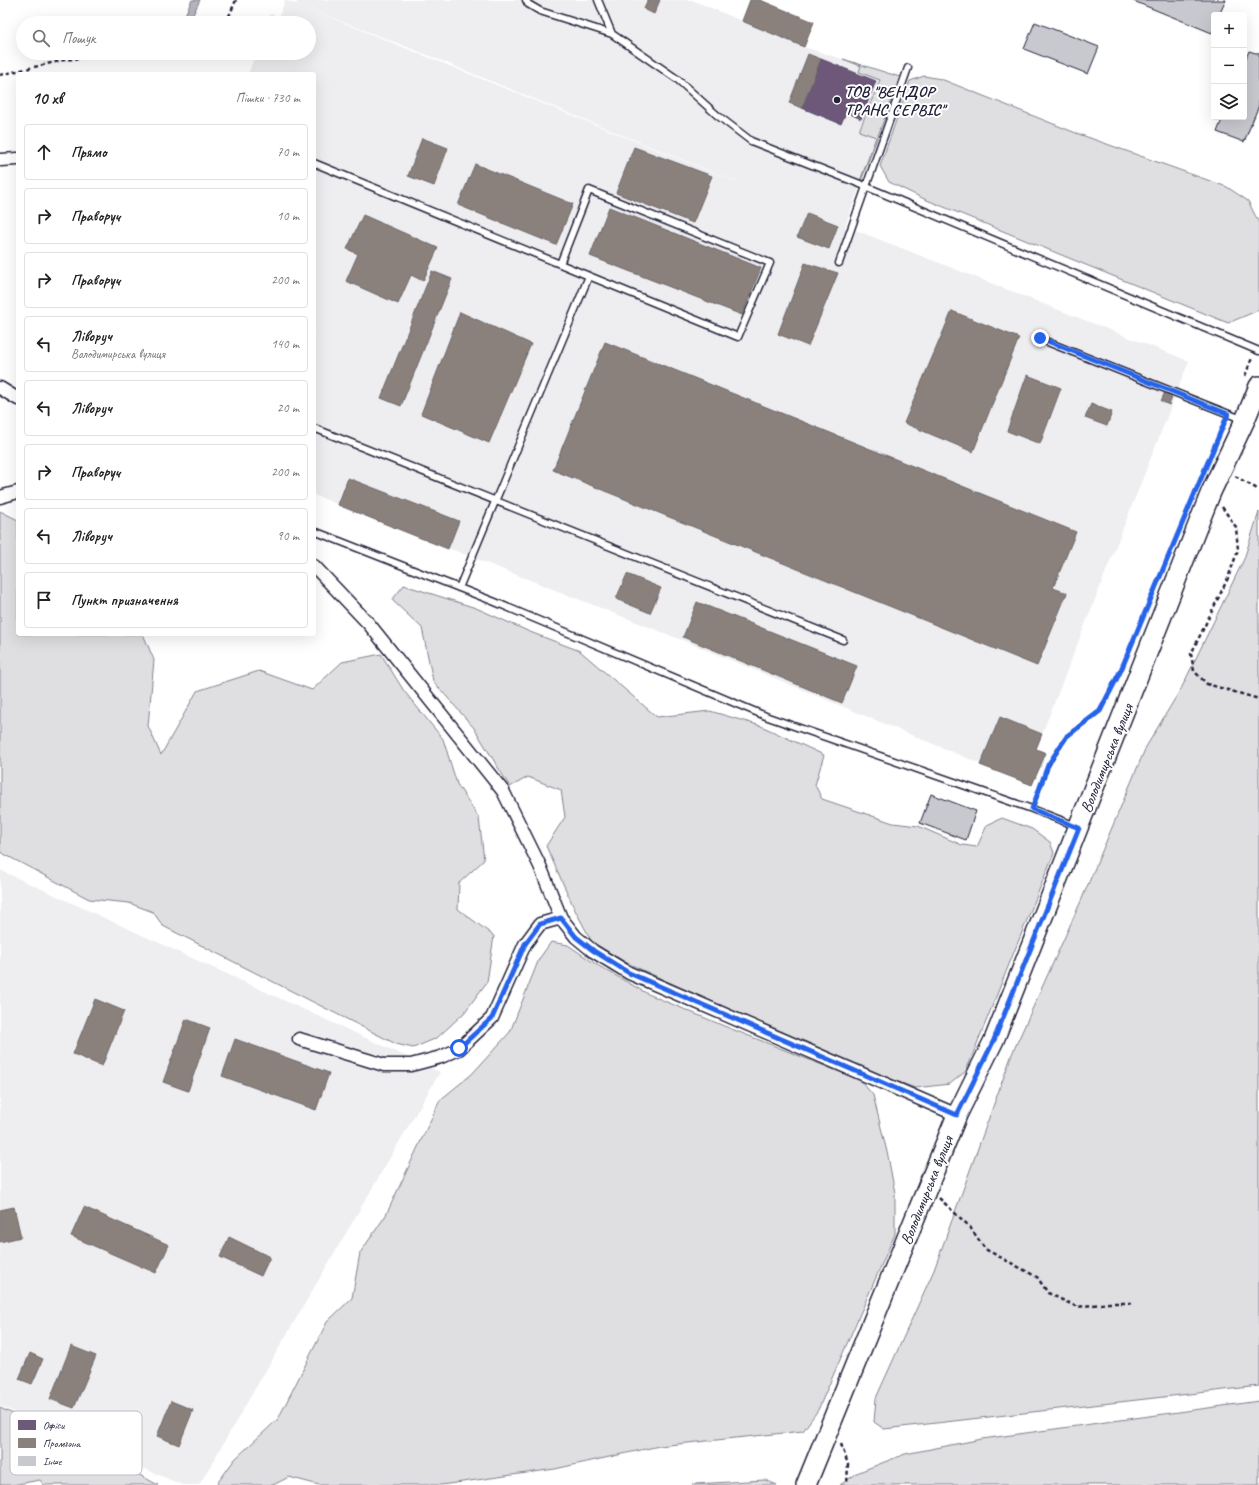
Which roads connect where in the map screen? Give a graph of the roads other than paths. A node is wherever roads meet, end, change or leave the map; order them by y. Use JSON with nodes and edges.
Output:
{"nodes":[{"id":1,"x":526,"y":0,"type":"edge"},
{"id":2,"x":598,"y":0,"type":"edge"},
{"id":3,"x":612,"y":34,"type":"junction"},
{"id":4,"x":908,"y":68,"type":"dead end"},
{"id":5,"x":16,"y":159,"type":"edge"},
{"id":6,"x":0,"y":160,"type":"edge"},
{"id":7,"x":316,"y":164,"type":"edge"},
{"id":8,"x":866,"y":187,"type":"junction"},
{"id":9,"x":839,"y":263,"type":"dead end"},
{"id":10,"x":560,"y":264,"type":"junction"},
{"id":11,"x":589,"y":276,"type":"junction"},
{"id":12,"x":1040,"y":338,"type":"dead end"},
{"id":13,"x":1257,"y":351,"type":"edge"},
{"id":14,"x":1251,"y":382,"type":"edge"},
{"id":15,"x":0,"y":388,"type":"edge"},
{"id":16,"x":16,"y":398,"type":"edge"},
{"id":17,"x":1245,"y":420,"type":"junction"},
{"id":18,"x":316,"y":429,"type":"edge"},
{"id":19,"x":16,"y":493,"type":"edge"},
{"id":20,"x":0,"y":497,"type":"edge"},
{"id":21,"x":494,"y":501,"type":"junction"},
{"id":22,"x":316,"y":532,"type":"edge"},
{"id":23,"x":316,"y":568,"type":"edge"},
{"id":24,"x":459,"y":588,"type":"junction"},
{"id":25,"x":843,"y":640,"type":"dead end"},
{"id":26,"x":1079,"y":828,"type":"junction"},
{"id":27,"x":561,"y":918,"type":"junction"},
{"id":28,"x":299,"y":1039,"type":"dead end"},
{"id":29,"x":957,"y":1115,"type":"junction"},
{"id":30,"x":806,"y":1485,"type":"edge"}],
"edges":[{"from":1,"to":3,"type":"lane"},
{"from":2,"to":3,"type":"lane"},
{"from":3,"to":8,"type":"lane"},
{"from":4,"to":8,"type":"lane"},
{"from":5,"to":6,"type":"street"},
{"from":7,"to":10,"type":"lane"},
{"from":8,"to":9,"type":"lane"},
{"from":8,"to":13,"type":"lane"},
{"from":10,"to":11,"type":"lane"},
{"from":10,"to":11,"type":"lane"},
{"from":11,"to":21,"type":"lane"},
{"from":12,"to":17,"type":"lane"},
{"from":14,"to":17,"type":"main road","name":"Володимирська вулиця"},
{"from":15,"to":16,"type":"street"},
{"from":17,"to":26,"type":"main road","name":"Володимирська вулиця"},
{"from":18,"to":21,"type":"lane"},
{"from":19,"to":20,"type":"street"},
{"from":21,"to":24,"type":"lane"},
{"from":21,"to":25,"type":"lane"},
{"from":22,"to":24,"type":"lane"},
{"from":23,"to":27,"type":"street"},
{"from":24,"to":26,"type":"lane"},
{"from":26,"to":29,"type":"main road","name":"Володимирська вулиця"},
{"from":27,"to":28,"type":"street"},
{"from":27,"to":29,"type":"street"},
{"from":29,"to":30,"type":"main road","name":"Володимирська вулиця"}]}
